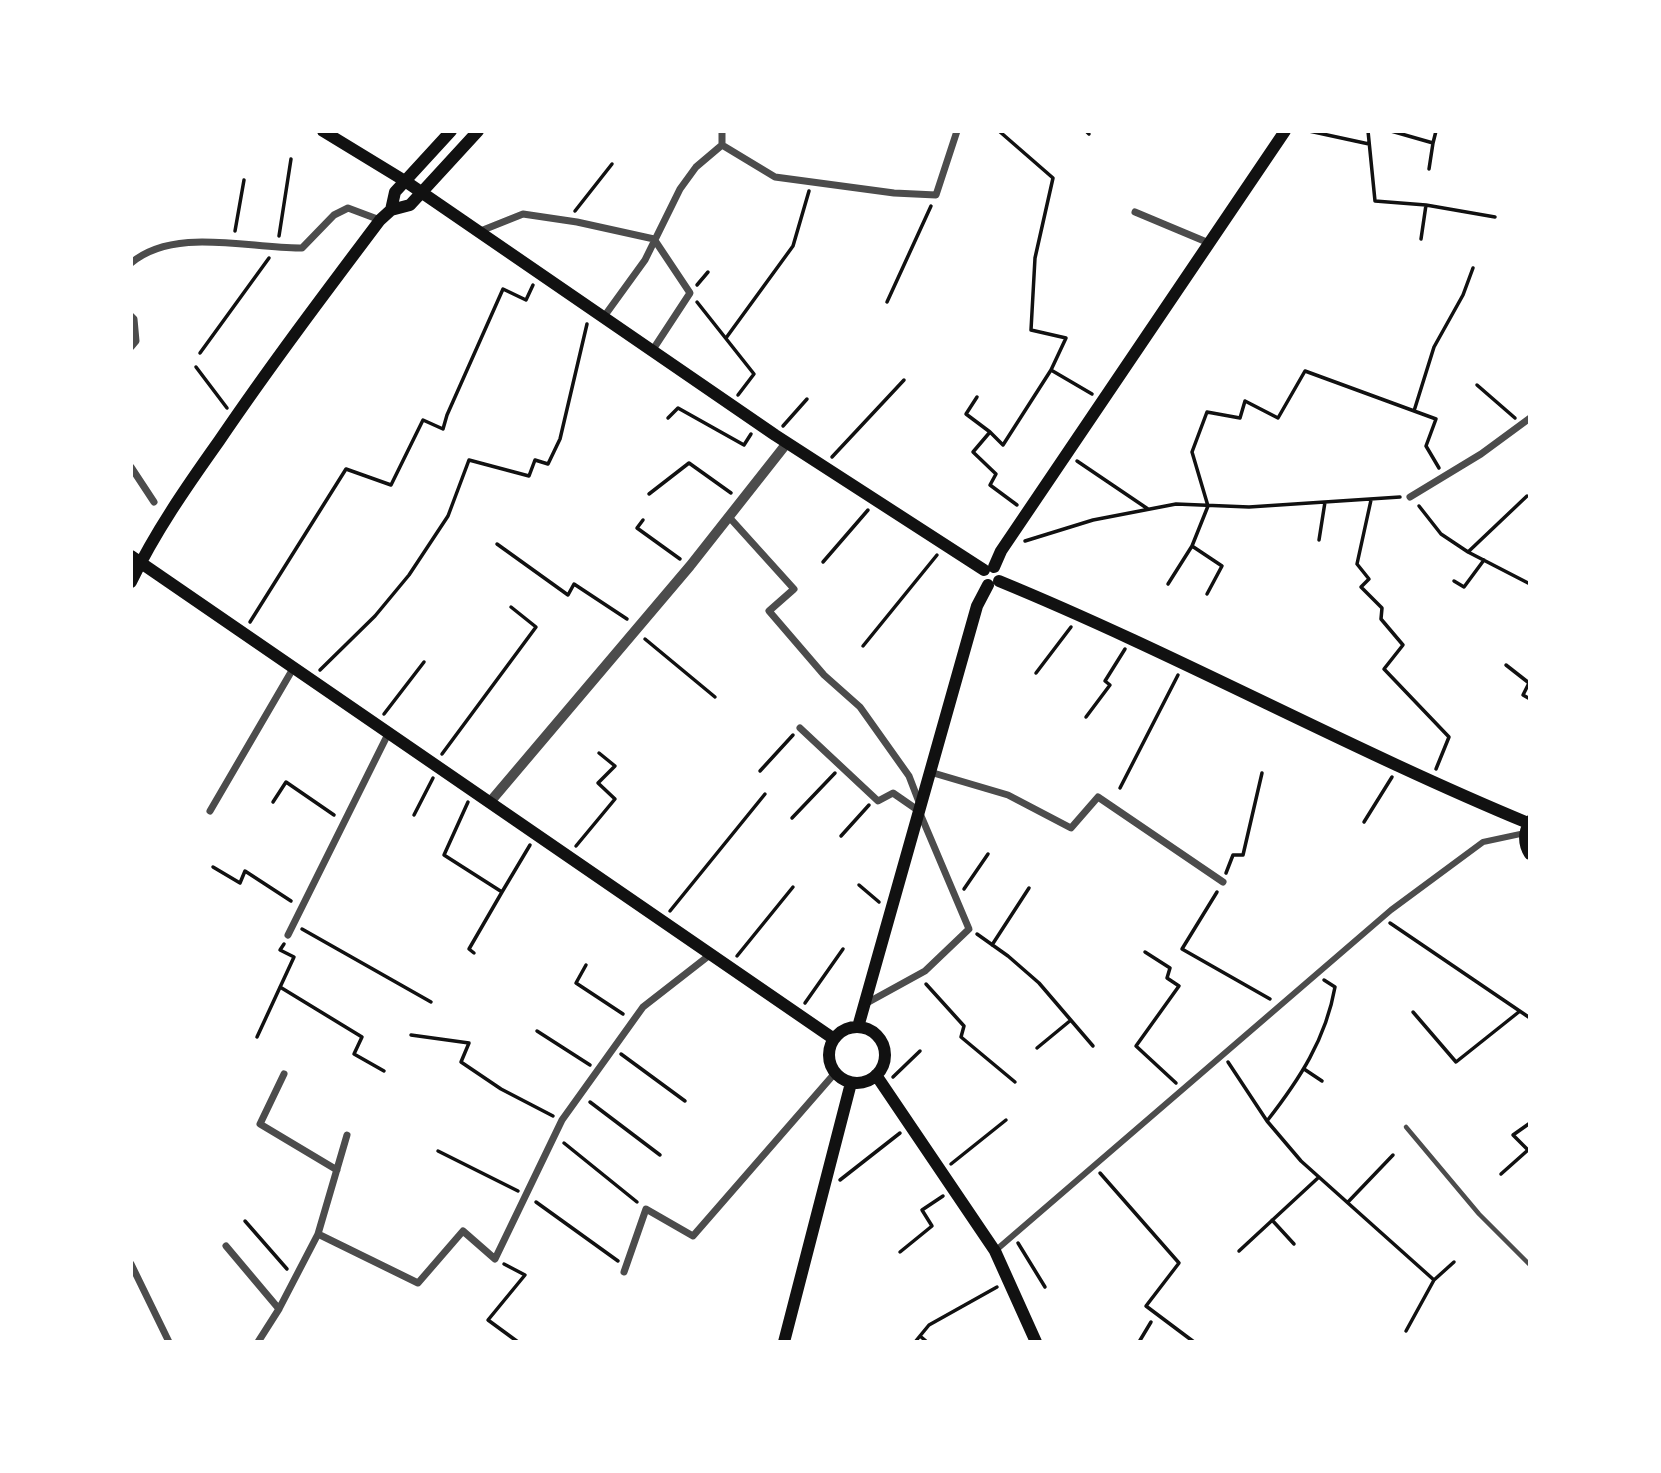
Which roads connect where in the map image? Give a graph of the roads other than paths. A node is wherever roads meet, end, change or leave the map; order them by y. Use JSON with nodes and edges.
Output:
{"nodes":[{"id":1,"x":323,"y":131,"type":"edge"},
{"id":2,"x":451,"y":131,"type":"edge"},
{"id":3,"x":478,"y":131,"type":"edge"},
{"id":4,"x":722,"y":131,"type":"edge"},
{"id":5,"x":957,"y":131,"type":"edge"},
{"id":6,"x":1284,"y":131,"type":"edge"},
{"id":7,"x":722,"y":145,"type":"junction"},
{"id":8,"x":405,"y":181,"type":"junction"},
{"id":9,"x":420,"y":193,"type":"junction"},
{"id":10,"x":391,"y":210,"type":"junction"},
{"id":11,"x":1135,"y":212,"type":"dead end"},
{"id":12,"x":380,"y":220,"type":"junction"},
{"id":13,"x":477,"y":232,"type":"junction"},
{"id":14,"x":654,"y":239,"type":"junction"},
{"id":15,"x":1209,"y":243,"type":"junction"},
{"id":16,"x":131,"y":263,"type":"edge"},
{"id":17,"x":131,"y":316,"type":"edge"},
{"id":18,"x":603,"y":318,"type":"junction"},
{"id":19,"x":131,"y":347,"type":"edge"},
{"id":20,"x":652,"y":351,"type":"junction"},
{"id":21,"x":1530,"y":418,"type":"edge"},
{"id":22,"x":787,"y":443,"type":"junction"},
{"id":23,"x":131,"y":467,"type":"edge"},
{"id":24,"x":1410,"y":497,"type":"road end"},
{"id":25,"x":154,"y":502,"type":"dead end"},
{"id":26,"x":729,"y":517,"type":"junction"},
{"id":27,"x":136,"y":559,"type":"edge"},
{"id":28,"x":992,"y":566,"type":"junction"},
{"id":29,"x":131,"y":582,"type":"edge"},
{"id":30,"x":993,"y":583,"type":"junction"},
{"id":31,"x":294,"y":667,"type":"junction"},
{"id":32,"x":800,"y":728,"type":"road end"},
{"id":33,"x":388,"y":732,"type":"junction"},
{"id":34,"x":930,"y":772,"type":"junction"},
{"id":35,"x":490,"y":802,"type":"junction"},
{"id":36,"x":920,"y":809,"type":"junction"},
{"id":37,"x":210,"y":811,"type":"dead end"},
{"id":38,"x":1528,"y":826,"type":"edge"},
{"id":39,"x":1530,"y":854,"type":"edge"},
{"id":40,"x":1223,"y":882,"type":"road end"},
{"id":41,"x":288,"y":936,"type":"road end"},
{"id":42,"x":711,"y":954,"type":"junction"},
{"id":43,"x":865,"y":1004,"type":"junction"},
{"id":44,"x":858,"y":1027,"type":"junction"},
{"id":45,"x":834,"y":1039,"type":"junction"},
{"id":46,"x":835,"y":1073,"type":"junction"},
{"id":47,"x":284,"y":1074,"type":"dead end"},
{"id":48,"x":880,"y":1080,"type":"junction"},
{"id":49,"x":851,"y":1083,"type":"junction"},
{"id":50,"x":1406,"y":1127,"type":"dead end"},
{"id":51,"x":347,"y":1135,"type":"dead end"},
{"id":52,"x":337,"y":1170,"type":"junction"},
{"id":53,"x":318,"y":1234,"type":"junction"},
{"id":54,"x":226,"y":1246,"type":"dead end"},
{"id":55,"x":995,"y":1251,"type":"junction"},
{"id":56,"x":131,"y":1264,"type":"edge"},
{"id":57,"x":1530,"y":1265,"type":"edge"},
{"id":58,"x":625,"y":1270,"type":"road end"},
{"id":59,"x":279,"y":1309,"type":"junction"},
{"id":60,"x":169,"y":1342,"type":"edge"},
{"id":61,"x":258,"y":1342,"type":"edge"},
{"id":62,"x":784,"y":1342,"type":"edge"},
{"id":63,"x":1035,"y":1342,"type":"edge"}],
"edges":[{"from":1,"to":8,"type":"main road"},
{"from":2,"to":8,"type":"main road"},
{"from":3,"to":9,"type":"main road"},
{"from":4,"to":7,"type":"street"},
{"from":5,"to":7,"type":"street"},
{"from":6,"to":15,"type":"main road"},
{"from":7,"to":14,"type":"street"},
{"from":8,"to":9,"type":"main road"},
{"from":8,"to":10,"type":"main road"},
{"from":9,"to":10,"type":"main road"},
{"from":9,"to":13,"type":"main road"},
{"from":10,"to":12,"type":"main road"},
{"from":11,"to":15,"type":"street"},
{"from":12,"to":16,"type":"street"},
{"from":12,"to":27,"type":"main road"},
{"from":13,"to":14,"type":"street"},
{"from":13,"to":18,"type":"main road"},
{"from":14,"to":18,"type":"street"},
{"from":14,"to":20,"type":"street"},
{"from":15,"to":28,"type":"main road"},
{"from":17,"to":19,"type":"street"},
{"from":18,"to":20,"type":"main road"},
{"from":20,"to":22,"type":"main road"},
{"from":21,"to":24,"type":"street"},
{"from":22,"to":26,"type":"street"},
{"from":22,"to":28,"type":"main road"},
{"from":23,"to":25,"type":"street"},
{"from":26,"to":35,"type":"street"},
{"from":26,"to":36,"type":"street"},
{"from":27,"to":29,"type":"main road"},
{"from":27,"to":31,"type":"main road"},
{"from":28,"to":30,"type":"main road"},
{"from":30,"to":34,"type":"main road"},
{"from":30,"to":38,"type":"main road"},
{"from":31,"to":33,"type":"main road"},
{"from":31,"to":37,"type":"street"},
{"from":32,"to":36,"type":"street"},
{"from":33,"to":35,"type":"main road"},
{"from":33,"to":41,"type":"street"},
{"from":34,"to":36,"type":"main road"},
{"from":34,"to":40,"type":"street"},
{"from":35,"to":42,"type":"main road"},
{"from":36,"to":43,"type":"main road"},
{"from":36,"to":43,"type":"street"},
{"from":38,"to":39,"type":"main road"},
{"from":38,"to":55,"type":"street"},
{"from":42,"to":45,"type":"main road"},
{"from":42,"to":53,"type":"street"},
{"from":43,"to":44,"type":"main road"},
{"from":44,"to":45,"type":"main road"},
{"from":44,"to":48,"type":"main road"},
{"from":45,"to":46,"type":"main road"},
{"from":46,"to":49,"type":"main road"},
{"from":46,"to":58,"type":"street"},
{"from":47,"to":52,"type":"street"},
{"from":48,"to":49,"type":"main road"},
{"from":48,"to":55,"type":"main road"},
{"from":49,"to":62,"type":"main road"},
{"from":50,"to":57,"type":"lane"},
{"from":51,"to":52,"type":"street"},
{"from":52,"to":53,"type":"street"},
{"from":53,"to":59,"type":"street"},
{"from":54,"to":59,"type":"street"},
{"from":55,"to":63,"type":"main road"},
{"from":56,"to":60,"type":"street"},
{"from":59,"to":61,"type":"street"}]}
